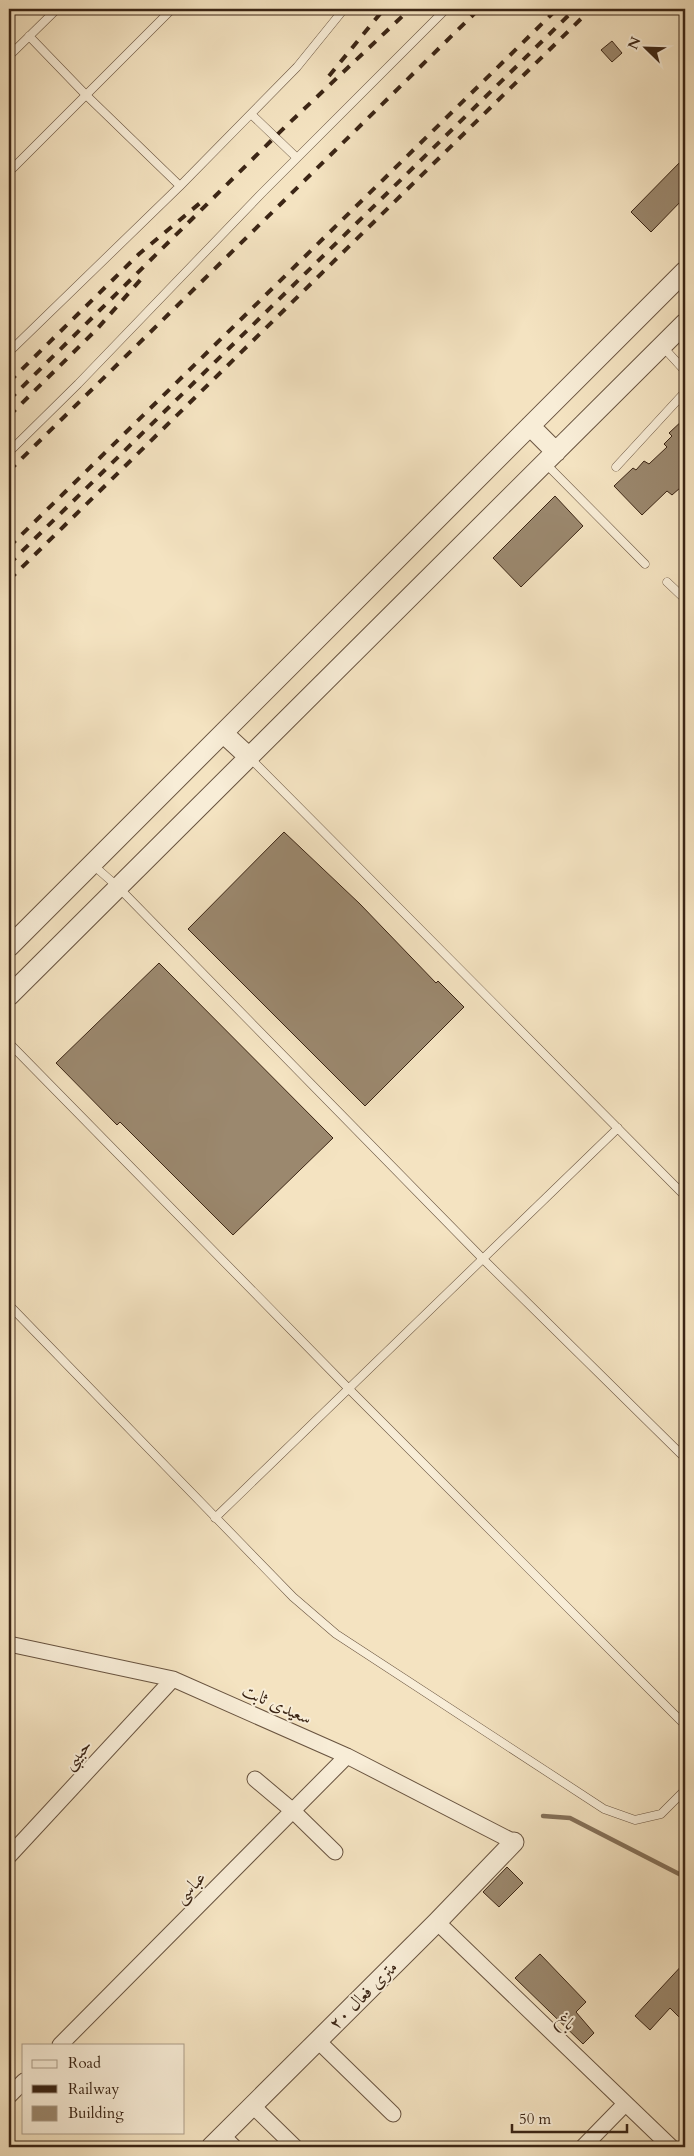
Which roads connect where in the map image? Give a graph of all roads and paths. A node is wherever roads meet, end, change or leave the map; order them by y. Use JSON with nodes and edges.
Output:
{"nodes":[{"id":1,"x":57,"y":9,"type":"edge"},
{"id":2,"x":172,"y":9,"type":"edge"},
{"id":3,"x":344,"y":9,"type":"edge"},
{"id":4,"x":446,"y":9,"type":"edge"},
{"id":5,"x":436,"y":12,"type":"edge"},
{"id":6,"x":29,"y":36,"type":"junction"},
{"id":7,"x":9,"y":56,"type":"edge"},
{"id":8,"x":86,"y":95,"type":"junction"},
{"id":9,"x":252,"y":114,"type":"junction"},
{"id":10,"x":297,"y":158,"type":"junction"},
{"id":11,"x":9,"y":172,"type":"edge"},
{"id":12,"x":180,"y":186,"type":"junction"},
{"id":13,"x":685,"y":271,"type":"edge"},
{"id":14,"x":685,"y":323,"type":"edge"},
{"id":15,"x":662,"y":346,"type":"junction"},
{"id":16,"x":9,"y":352,"type":"edge"},
{"id":17,"x":685,"y":371,"type":"edge"},
{"id":18,"x":685,"y":392,"type":"edge"},
{"id":19,"x":530,"y":426,"type":"junction"},
{"id":20,"x":9,"y":452,"type":"edge"},
{"id":21,"x":550,"y":458,"type":"junction"},
{"id":22,"x":616,"y":467,"type":"dead end"},
{"id":23,"x":646,"y":564,"type":"dead end"},
{"id":24,"x":668,"y":582,"type":"dead end"},
{"id":25,"x":685,"y":599,"type":"edge"},
{"id":26,"x":223,"y":733,"type":"junction"},
{"id":27,"x":249,"y":757,"type":"junction"},
{"id":28,"x":92,"y":864,"type":"junction"},
{"id":29,"x":118,"y":887,"type":"junction"},
{"id":30,"x":9,"y":947,"type":"edge"},
{"id":31,"x":9,"y":996,"type":"edge"},
{"id":32,"x":9,"y":1043,"type":"edge"},
{"id":33,"x":618,"y":1128,"type":"junction"},
{"id":34,"x":685,"y":1196,"type":"edge"},
{"id":35,"x":483,"y":1259,"type":"junction"},
{"id":36,"x":9,"y":1305,"type":"edge"},
{"id":37,"x":349,"y":1389,"type":"junction"},
{"id":38,"x":685,"y":1458,"type":"edge"},
{"id":39,"x":215,"y":1518,"type":"junction"},
{"id":40,"x":9,"y":1644,"type":"edge"},
{"id":41,"x":173,"y":1679,"type":"junction"},
{"id":42,"x":685,"y":1725,"type":"edge"},
{"id":43,"x":347,"y":1756,"type":"junction"},
{"id":44,"x":255,"y":1779,"type":"dead end"},
{"id":45,"x":685,"y":1790,"type":"edge"},
{"id":46,"x":293,"y":1811,"type":"junction"},
{"id":47,"x":514,"y":1842,"type":"joint"},
{"id":48,"x":335,"y":1852,"type":"dead end"},
{"id":49,"x":9,"y":1856,"type":"edge"},
{"id":50,"x":437,"y":1922,"type":"junction"},
{"id":51,"x":318,"y":2041,"type":"junction"},
{"id":52,"x":61,"y":2044,"type":"edge"},
{"id":53,"x":22,"y":2083,"type":"edge"},
{"id":54,"x":9,"y":2096,"type":"edge"},
{"id":55,"x":626,"y":2104,"type":"junction"},
{"id":56,"x":252,"y":2106,"type":"junction"},
{"id":57,"x":393,"y":2114,"type":"dead end"},
{"id":58,"x":222,"y":2144,"type":"edge"},
{"id":59,"x":295,"y":2147,"type":"edge"},
{"id":60,"x":583,"y":2147,"type":"edge"},
{"id":61,"x":670,"y":2147,"type":"edge"}],
"edges":[{"from":1,"to":6,"type":"lane"},
{"from":2,"to":8,"type":"lane"},
{"from":3,"to":9,"type":"lane"},
{"from":4,"to":5,"type":"lane"},
{"from":5,"to":10,"type":"lane"},
{"from":6,"to":7,"type":"lane"},
{"from":6,"to":8,"type":"lane"},
{"from":8,"to":11,"type":"lane"},
{"from":8,"to":12,"type":"lane"},
{"from":9,"to":10,"type":"lane"},
{"from":9,"to":12,"type":"lane"},
{"from":10,"to":20,"type":"lane"},
{"from":12,"to":16,"type":"lane"},
{"from":13,"to":19,"type":"street"},
{"from":14,"to":15,"type":"street"},
{"from":15,"to":17,"type":"lane"},
{"from":15,"to":21,"type":"street"},
{"from":18,"to":22,"type":"lane"},
{"from":19,"to":21,"type":"street"},
{"from":19,"to":26,"type":"street"},
{"from":21,"to":23,"type":"lane"},
{"from":21,"to":27,"type":"street"},
{"from":24,"to":25,"type":"lane"},
{"from":26,"to":27,"type":"street"},
{"from":26,"to":28,"type":"street"},
{"from":27,"to":29,"type":"street"},
{"from":27,"to":33,"type":"lane"},
{"from":28,"to":29,"type":"lane"},
{"from":28,"to":30,"type":"street"},
{"from":29,"to":31,"type":"street"},
{"from":29,"to":35,"type":"lane"},
{"from":32,"to":37,"type":"lane"},
{"from":33,"to":34,"type":"lane"},
{"from":33,"to":35,"type":"lane"},
{"from":35,"to":37,"type":"lane"},
{"from":35,"to":38,"type":"lane"},
{"from":36,"to":39,"type":"lane"},
{"from":37,"to":39,"type":"lane"},
{"from":37,"to":42,"type":"lane"},
{"from":39,"to":45,"type":"lane"},
{"from":40,"to":41,"type":"street","name":"سعیدی ثابت"},
{"from":41,"to":43,"type":"street","name":"سعیدی ثابت"},
{"from":41,"to":49,"type":"street","name":"حبیبی"},
{"from":43,"to":46,"type":"street","name":"عباسی"},
{"from":43,"to":47,"type":"street","name":"سعیدی ثابت"},
{"from":44,"to":46,"type":"street"},
{"from":46,"to":48,"type":"street"},
{"from":46,"to":52,"type":"street","name":"عباسی"},
{"from":47,"to":50,"type":"street","name":"۲۰ متری فعال"},
{"from":50,"to":51,"type":"street","name":"۲۰ متری فعال"},
{"from":50,"to":55,"type":"street","name":"باغ"},
{"from":51,"to":56,"type":"street","name":"۲۰ متری فعال"},
{"from":51,"to":57,"type":"street"},
{"from":53,"to":54,"type":"street"},
{"from":55,"to":60,"type":"street"},
{"from":55,"to":61,"type":"street","name":"باغ"},
{"from":56,"to":58,"type":"street","name":"۲۰ متری فعال"},
{"from":56,"to":59,"type":"street"}]}
